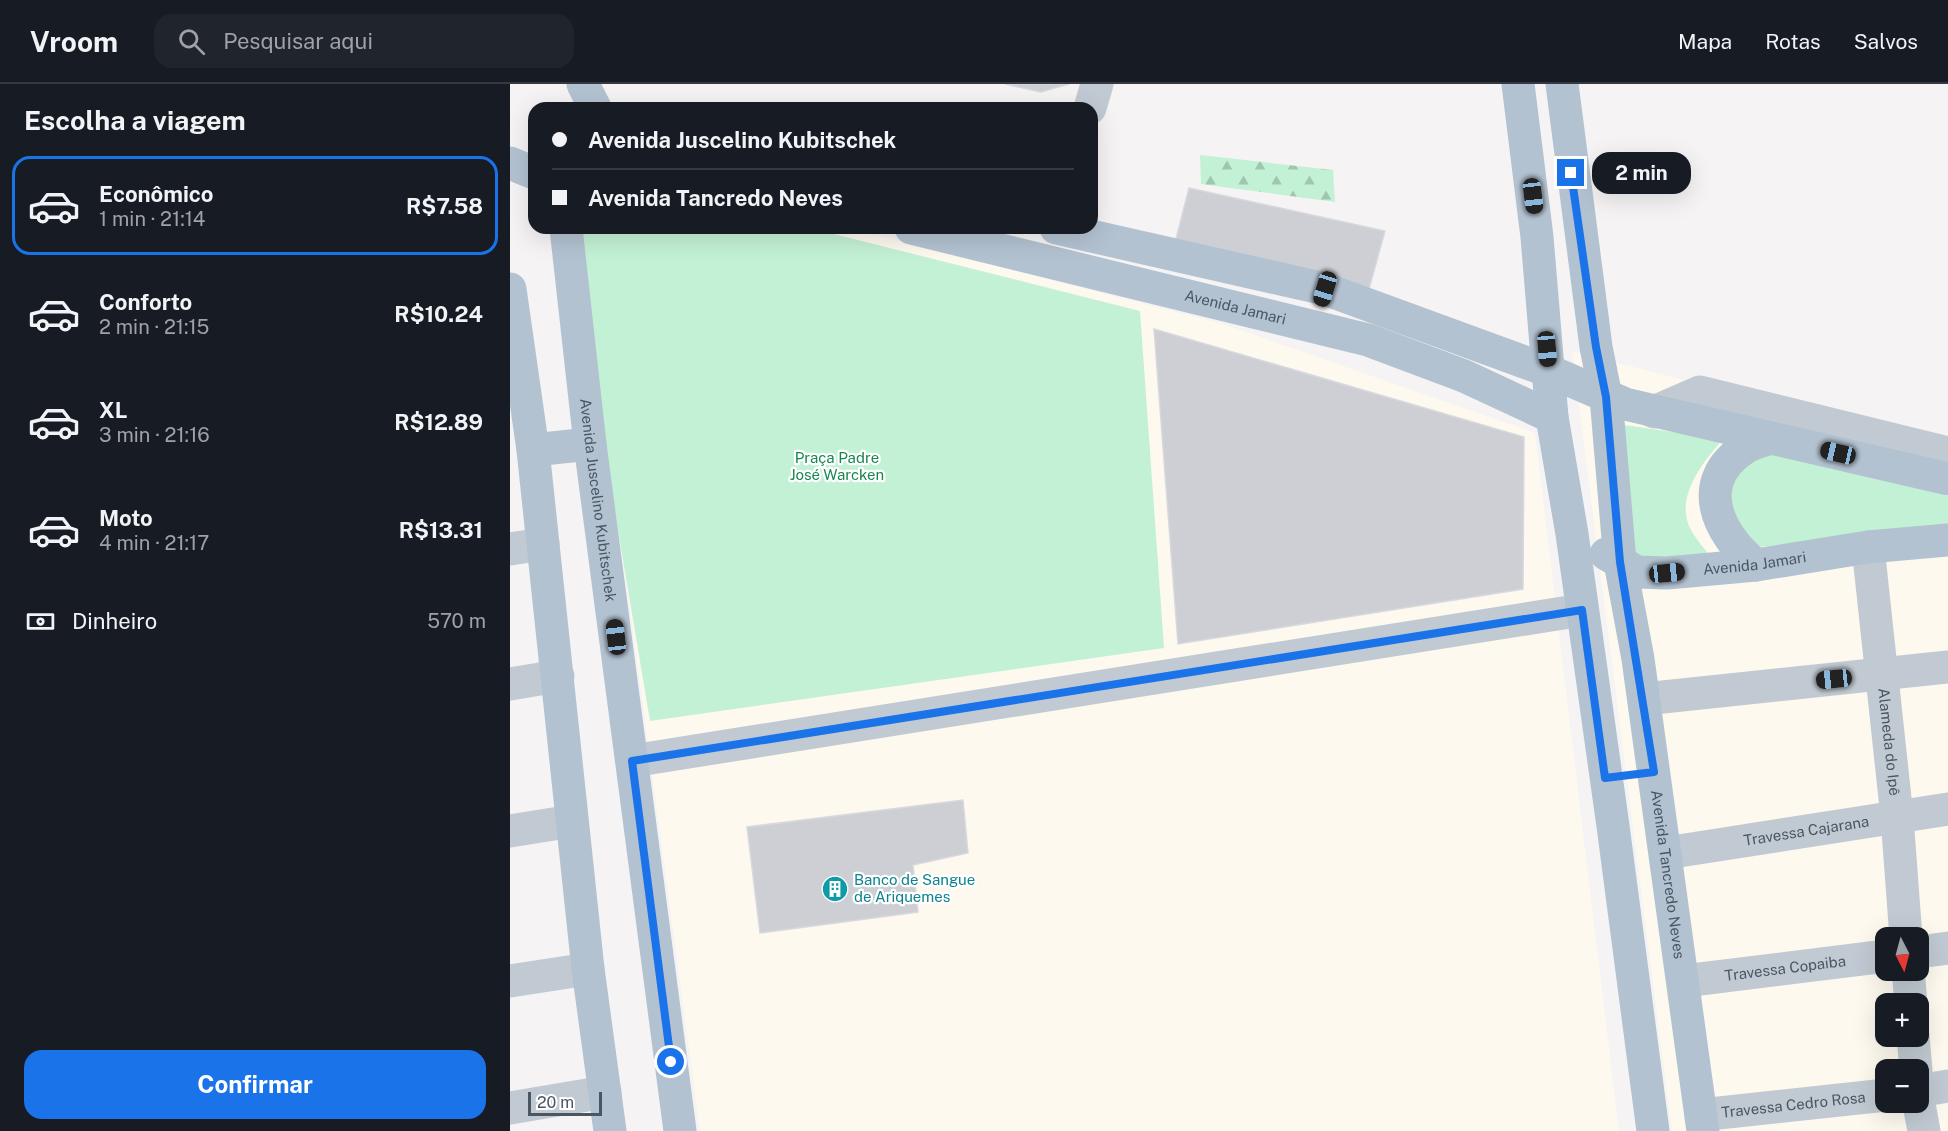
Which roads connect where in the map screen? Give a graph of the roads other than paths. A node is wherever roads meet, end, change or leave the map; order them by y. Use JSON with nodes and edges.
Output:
{"nodes":[{"id":1,"x":1097,"y":84,"type":"edge"},
{"id":2,"x":1518,"y":84,"type":"edge"},
{"id":3,"x":1562,"y":84,"type":"edge"},
{"id":4,"x":1092,"y":102,"type":"edge"},
{"id":5,"x":510,"y":164,"type":"edge"},
{"id":6,"x":528,"y":171,"type":"edge"},
{"id":7,"x":1571,"y":173,"type":"junction"},
{"id":8,"x":1531,"y":176,"type":"junction"},
{"id":9,"x":567,"y":234,"type":"edge"},
{"id":10,"x":936,"y":234,"type":"edge"},
{"id":11,"x":1083,"y":234,"type":"edge"},
{"id":12,"x":1316,"y":286,"type":"junction"},
{"id":13,"x":510,"y":289,"type":"edge"},
{"id":14,"x":1307,"y":323,"type":"junction"},
{"id":15,"x":1549,"y":371,"type":"junction"},
{"id":16,"x":1606,"y":397,"type":"junction"},
{"id":17,"x":519,"y":404,"type":"edge"},
{"id":18,"x":1654,"y":412,"type":"junction"},
{"id":19,"x":1552,"y":417,"type":"junction"},
{"id":20,"x":1771,"y":438,"type":"junction"},
{"id":21,"x":590,"y":444,"type":"junction"},
{"id":22,"x":533,"y":450,"type":"junction"},
{"id":23,"x":1948,"y":453,"type":"edge"},
{"id":24,"x":1948,"y":479,"type":"edge"},
{"id":25,"x":1572,"y":534,"type":"junction"},
{"id":26,"x":1948,"y":540,"type":"edge"},
{"id":27,"x":543,"y":544,"type":"junction"},
{"id":28,"x":1868,"y":547,"type":"junction"},
{"id":29,"x":510,"y":549,"type":"edge"},
{"id":30,"x":1620,"y":562,"type":"junction"},
{"id":31,"x":1756,"y":565,"type":"junction"},
{"id":32,"x":1582,"y":610,"type":"junction"},
{"id":33,"x":1948,"y":667,"type":"edge"},
{"id":34,"x":1881,"y":674,"type":"junction"},
{"id":35,"x":558,"y":676,"type":"junction"},
{"id":36,"x":510,"y":684,"type":"edge"},
{"id":37,"x":1644,"y":699,"type":"junction"},
{"id":38,"x":632,"y":761,"type":"junction"},
{"id":39,"x":1656,"y":783,"type":"junction"},
{"id":40,"x":1607,"y":789,"type":"junction"},
{"id":41,"x":1948,"y":809,"type":"edge"},
{"id":42,"x":1897,"y":817,"type":"junction"},
{"id":43,"x":572,"y":821,"type":"junction"},
{"id":44,"x":510,"y":831,"type":"edge"},
{"id":45,"x":1666,"y":853,"type":"junction"},
{"id":46,"x":1905,"y":927,"type":"edge"},
{"id":47,"x":1948,"y":948,"type":"edge"},
{"id":48,"x":1929,"y":951,"type":"edge"},
{"id":49,"x":1875,"y":957,"type":"edge"},
{"id":50,"x":588,"y":969,"type":"junction"},
{"id":51,"x":510,"y":981,"type":"edge"},
{"id":52,"x":1684,"y":981,"type":"junction"},
{"id":53,"x":1948,"y":1086,"type":"edge"},
{"id":54,"x":1929,"y":1089,"type":"edge"},
{"id":55,"x":605,"y":1092,"type":"junction"},
{"id":56,"x":1875,"y":1097,"type":"edge"},
{"id":57,"x":510,"y":1108,"type":"edge"},
{"id":58,"x":1921,"y":1113,"type":"edge"},
{"id":59,"x":1702,"y":1123,"type":"edge"},
{"id":60,"x":610,"y":1131,"type":"edge"},
{"id":61,"x":680,"y":1131,"type":"edge"},
{"id":62,"x":1653,"y":1131,"type":"edge"},
{"id":63,"x":1924,"y":1131,"type":"edge"}],
"edges":[{"from":1,"to":4,"type":"street"},
{"from":2,"to":8,"type":"main road"},
{"from":3,"to":7,"type":"main road","name":"Avenida Tancredo Neves"},
{"from":5,"to":6,"type":"main road"},
{"from":7,"to":8,"type":"main road"},
{"from":7,"to":16,"type":"main road","name":"Avenida Tancredo Neves"},
{"from":8,"to":15,"type":"main road"},
{"from":9,"to":21,"type":"main road","name":"Avenida Juscelino Kubitschek"},
{"from":10,"to":14,"type":"main road","name":"Avenida Jamari"},
{"from":11,"to":12,"type":"main road"},
{"from":12,"to":14,"type":"main road"},
{"from":12,"to":15,"type":"main road"},
{"from":13,"to":17,"type":"main road"},
{"from":14,"to":19,"type":"main road","name":"Avenida Jamari"},
{"from":15,"to":16,"type":"main road"},
{"from":15,"to":19,"type":"main road"},
{"from":16,"to":18,"type":"main road"},
{"from":16,"to":30,"type":"main road","name":"Avenida Tancredo Neves"},
{"from":17,"to":22,"type":"main road"},
{"from":18,"to":20,"type":"main road"},
{"from":18,"to":23,"type":"street"},
{"from":19,"to":25,"type":"main road"},
{"from":20,"to":24,"type":"main road"},
{"from":20,"to":31,"type":"main road"},
{"from":21,"to":22,"type":"main road"},
{"from":21,"to":38,"type":"main road","name":"Avenida Juscelino Kubitschek"},
{"from":22,"to":27,"type":"main road"},
{"from":25,"to":30,"type":"main road","name":"Avenida Jamari"},
{"from":25,"to":32,"type":"main road"},
{"from":26,"to":28,"type":"main road","name":"Avenida Jamari"},
{"from":27,"to":29,"type":"street"},
{"from":27,"to":35,"type":"main road"},
{"from":28,"to":31,"type":"main road","name":"Avenida Jamari"},
{"from":28,"to":34,"type":"street","name":"Alameda do Ipê"},
{"from":30,"to":31,"type":"main road","name":"Avenida Jamari"},
{"from":30,"to":37,"type":"main road","name":"Avenida Tancredo Neves"},
{"from":32,"to":38,"type":"street"},
{"from":32,"to":40,"type":"main road"},
{"from":33,"to":34,"type":"street"},
{"from":34,"to":37,"type":"street"},
{"from":34,"to":42,"type":"street","name":"Alameda do Ipê"},
{"from":35,"to":36,"type":"street"},
{"from":35,"to":43,"type":"main road"},
{"from":37,"to":39,"type":"main road","name":"Avenida Tancredo Neves"},
{"from":38,"to":61,"type":"main road","name":"Avenida Juscelino Kubitschek"},
{"from":39,"to":40,"type":"main road"},
{"from":39,"to":45,"type":"main road","name":"Avenida Tancredo Neves"},
{"from":40,"to":62,"type":"main road"},
{"from":41,"to":42,"type":"street","name":"Travessa Cajarana"},
{"from":42,"to":45,"type":"street","name":"Travessa Cajarana"},
{"from":42,"to":46,"type":"street","name":"Alameda do Ipê"},
{"from":43,"to":44,"type":"street"},
{"from":43,"to":50,"type":"main road"},
{"from":45,"to":52,"type":"main road","name":"Avenida Tancredo Neves"},
{"from":47,"to":48,"type":"street"},
{"from":49,"to":52,"type":"street","name":"Travessa Copaiba"},
{"from":50,"to":51,"type":"street"},
{"from":50,"to":55,"type":"main road"},
{"from":52,"to":59,"type":"main road","name":"Avenida Tancredo Neves"},
{"from":53,"to":54,"type":"street"},
{"from":55,"to":57,"type":"street"},
{"from":55,"to":60,"type":"main road"},
{"from":56,"to":59,"type":"street","name":"Travessa Cedro Rosa"},
{"from":58,"to":63,"type":"street"}]}
